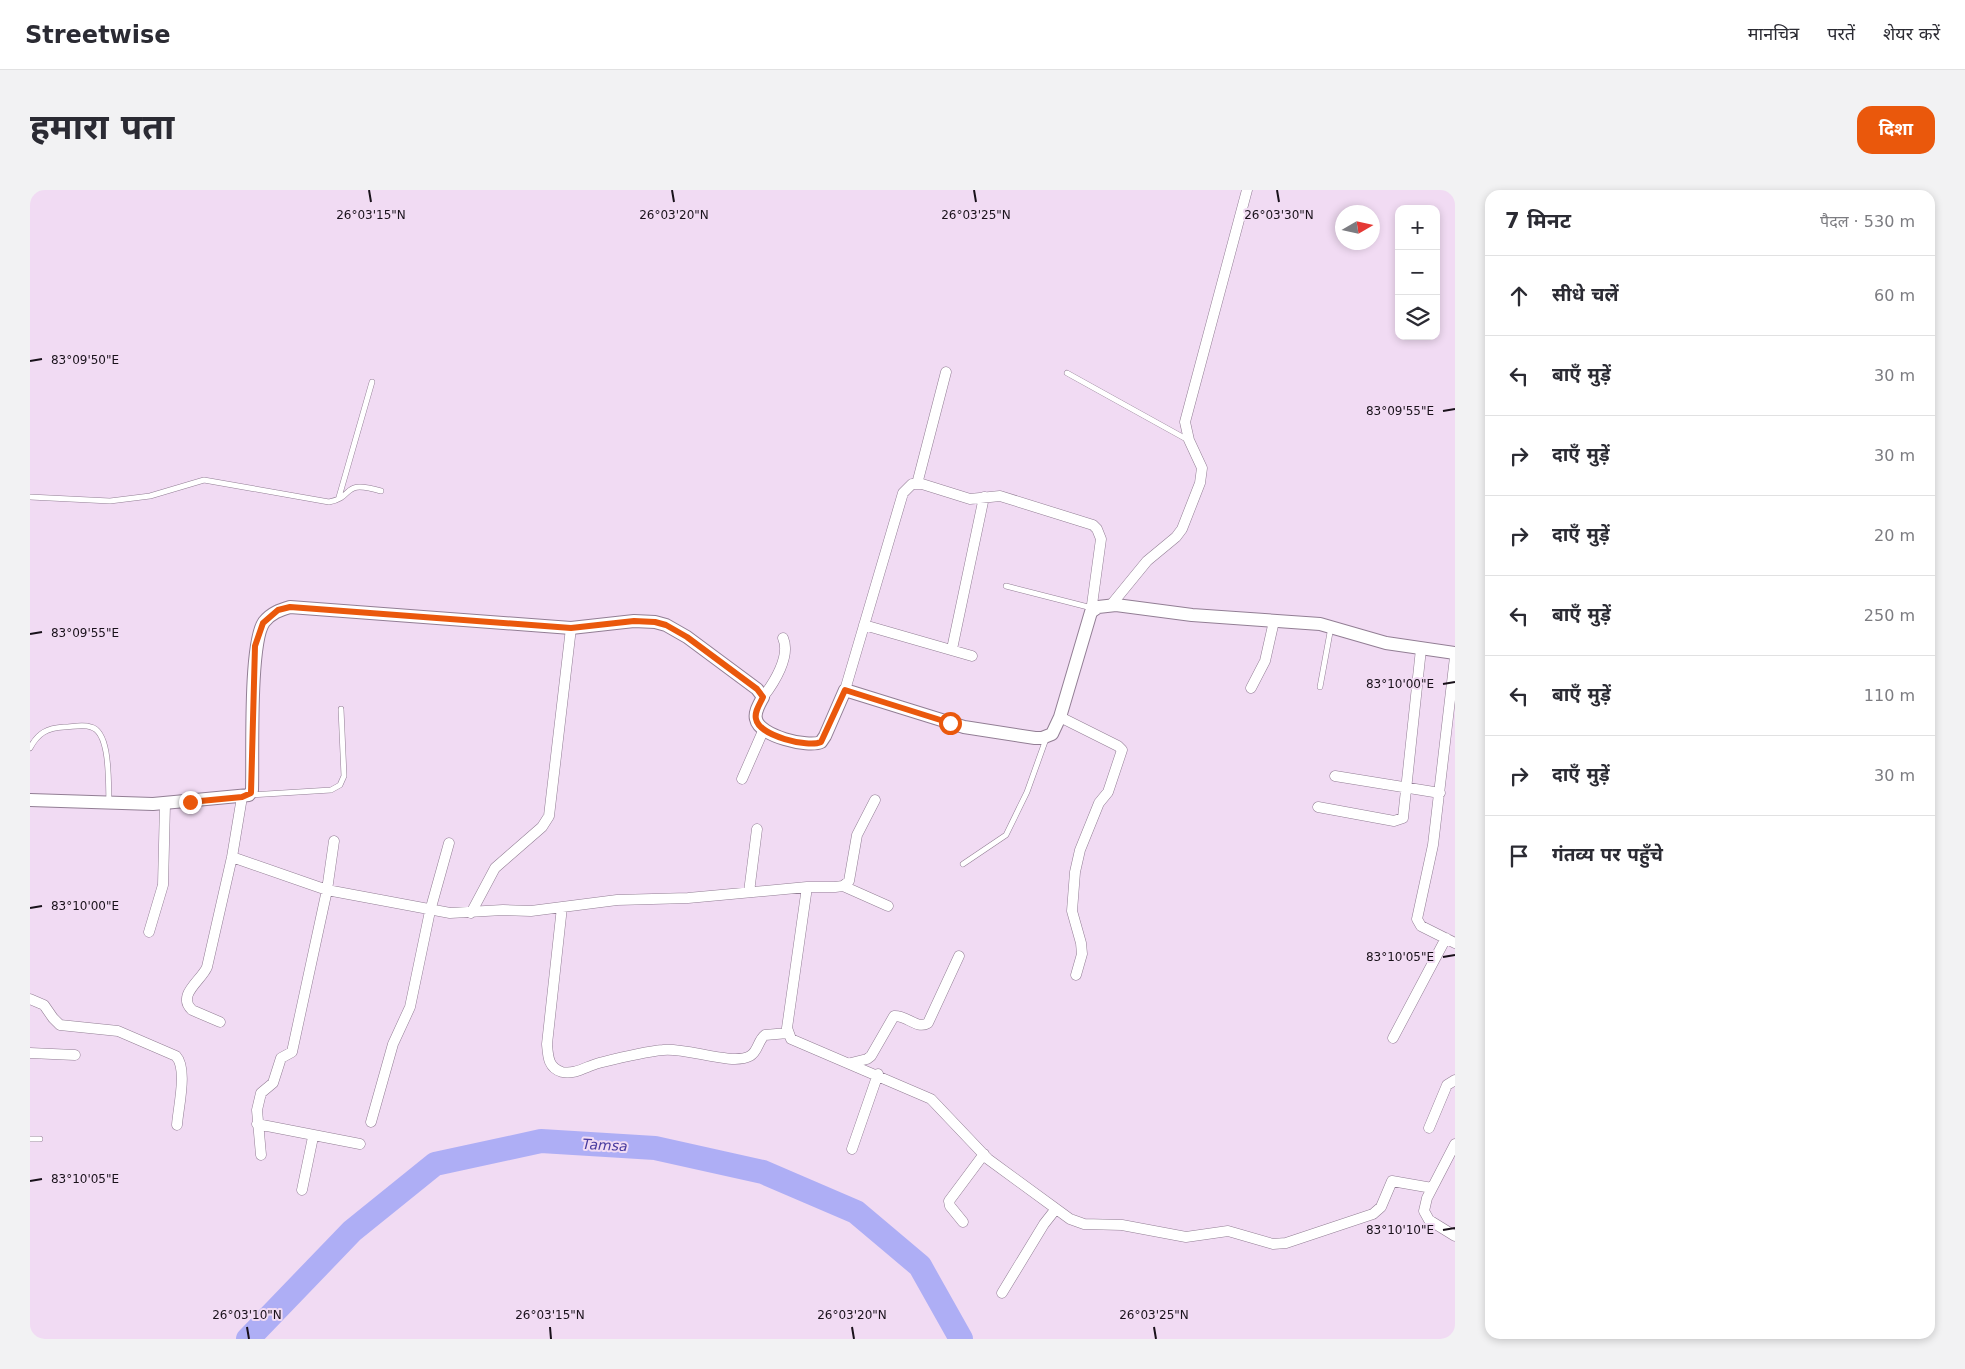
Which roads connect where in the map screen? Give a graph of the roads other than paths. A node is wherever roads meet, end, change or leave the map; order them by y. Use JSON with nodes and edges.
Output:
{"nodes":[{"id":1,"x":1247,"y":190,"type":"edge"},
{"id":2,"x":946,"y":372,"type":"dead end"},
{"id":3,"x":1067,"y":373,"type":"dead end"},
{"id":4,"x":372,"y":382,"type":"dead end"},
{"id":5,"x":1189,"y":440,"type":"junction"},
{"id":6,"x":917,"y":484,"type":"junction"},
{"id":7,"x":381,"y":491,"type":"dead end"},
{"id":8,"x":30,"y":497,"type":"edge"},
{"id":9,"x":984,"y":497,"type":"junction"},
{"id":10,"x":338,"y":498,"type":"junction"},
{"id":11,"x":1006,"y":586,"type":"dead end"},
{"id":12,"x":1111,"y":605,"type":"junction"},
{"id":13,"x":1091,"y":610,"type":"junction"},
{"id":14,"x":1274,"y":621,"type":"junction"},
{"id":15,"x":864,"y":625,"type":"junction"},
{"id":16,"x":1331,"y":626,"type":"junction"},
{"id":17,"x":571,"y":628,"type":"junction"},
{"id":18,"x":783,"y":638,"type":"dead end"},
{"id":19,"x":952,"y":649,"type":"junction"},
{"id":20,"x":1420,"y":649,"type":"junction"},
{"id":21,"x":1455,"y":653,"type":"edge"},
{"id":22,"x":972,"y":656,"type":"dead end"},
{"id":23,"x":1455,"y":657,"type":"edge"},
{"id":24,"x":1252,"y":688,"type":"dead end"},
{"id":25,"x":1320,"y":688,"type":"dead end"},
{"id":26,"x":845,"y":690,"type":"junction"},
{"id":27,"x":763,"y":697,"type":"junction"},
{"id":28,"x":341,"y":709,"type":"dead end"},
{"id":29,"x":1060,"y":717,"type":"junction"},
{"id":30,"x":763,"y":731,"type":"junction"},
{"id":31,"x":1047,"y":736,"type":"junction"},
{"id":32,"x":30,"y":748,"type":"edge"},
{"id":33,"x":1335,"y":776,"type":"dead end"},
{"id":34,"x":742,"y":778,"type":"dead end"},
{"id":35,"x":1407,"y":787,"type":"junction"},
{"id":36,"x":1440,"y":794,"type":"junction"},
{"id":37,"x":246,"y":796,"type":"junction"},
{"id":38,"x":30,"y":800,"type":"edge"},
{"id":39,"x":875,"y":800,"type":"dead end"},
{"id":40,"x":109,"y":802,"type":"junction"},
{"id":41,"x":165,"y":804,"type":"junction"},
{"id":42,"x":1318,"y":807,"type":"dead end"},
{"id":43,"x":758,"y":829,"type":"dead end"},
{"id":44,"x":334,"y":841,"type":"dead end"},
{"id":45,"x":449,"y":843,"type":"dead end"},
{"id":46,"x":232,"y":857,"type":"junction"},
{"id":47,"x":963,"y":864,"type":"dead end"},
{"id":48,"x":843,"y":886,"type":"junction"},
{"id":49,"x":807,"y":887,"type":"junction"},
{"id":50,"x":327,"y":890,"type":"junction"},
{"id":51,"x":749,"y":892,"type":"junction"},
{"id":52,"x":888,"y":906,"type":"dead end"},
{"id":53,"x":562,"y":907,"type":"junction"},
{"id":54,"x":430,"y":911,"type":"junction"},
{"id":55,"x":471,"y":913,"type":"junction"},
{"id":56,"x":149,"y":932,"type":"dead end"},
{"id":57,"x":1450,"y":940,"type":"edge"},
{"id":58,"x":959,"y":956,"type":"dead end"},
{"id":59,"x":1076,"y":975,"type":"dead end"},
{"id":60,"x":30,"y":999,"type":"edge"},
{"id":61,"x":220,"y":1022,"type":"dead end"},
{"id":62,"x":788,"y":1033,"type":"junction"},
{"id":63,"x":1392,"y":1038,"type":"dead end"},
{"id":64,"x":30,"y":1053,"type":"edge"},
{"id":65,"x":75,"y":1056,"type":"dead end"},
{"id":66,"x":850,"y":1063,"type":"junction"},
{"id":67,"x":878,"y":1074,"type":"junction"},
{"id":68,"x":1455,"y":1080,"type":"edge"},
{"id":69,"x":371,"y":1122,"type":"dead end"},
{"id":70,"x":257,"y":1124,"type":"junction"},
{"id":71,"x":176,"y":1125,"type":"dead end"},
{"id":72,"x":1429,"y":1128,"type":"dead end"},
{"id":73,"x":313,"y":1137,"type":"junction"},
{"id":74,"x":30,"y":1139,"type":"edge"},
{"id":75,"x":40,"y":1139,"type":"dead end"},
{"id":76,"x":360,"y":1144,"type":"dead end"},
{"id":77,"x":1455,"y":1144,"type":"edge"},
{"id":78,"x":852,"y":1149,"type":"dead end"},
{"id":79,"x":984,"y":1154,"type":"junction"},
{"id":80,"x":261,"y":1155,"type":"dead end"},
{"id":81,"x":1432,"y":1188,"type":"junction"},
{"id":82,"x":302,"y":1190,"type":"dead end"},
{"id":83,"x":1056,"y":1210,"type":"junction"},
{"id":84,"x":963,"y":1222,"type":"dead end"},
{"id":85,"x":1455,"y":1236,"type":"edge"},
{"id":86,"x":1002,"y":1293,"type":"dead end"}],
"edges":[{"from":1,"to":5,"type":"street"},
{"from":2,"to":6,"type":"street"},
{"from":3,"to":5,"type":"lane"},
{"from":4,"to":10,"type":"lane"},
{"from":5,"to":12,"type":"street"},
{"from":6,"to":9,"type":"street"},
{"from":6,"to":15,"type":"street"},
{"from":7,"to":10,"type":"lane"},
{"from":8,"to":10,"type":"lane"},
{"from":9,"to":13,"type":"street"},
{"from":9,"to":19,"type":"street"},
{"from":11,"to":13,"type":"lane"},
{"from":12,"to":13,"type":"street"},
{"from":12,"to":14,"type":"street"},
{"from":13,"to":29,"type":"street"},
{"from":14,"to":16,"type":"street"},
{"from":14,"to":24,"type":"street"},
{"from":15,"to":19,"type":"street"},
{"from":15,"to":26,"type":"street"},
{"from":16,"to":20,"type":"street"},
{"from":16,"to":25,"type":"lane"},
{"from":17,"to":27,"type":"street"},
{"from":17,"to":37,"type":"street"},
{"from":17,"to":55,"type":"street"},
{"from":18,"to":27,"type":"street"},
{"from":19,"to":22,"type":"street"},
{"from":20,"to":21,"type":"street"},
{"from":20,"to":35,"type":"street"},
{"from":23,"to":36,"type":"street"},
{"from":26,"to":30,"type":"street"},
{"from":26,"to":31,"type":"street"},
{"from":27,"to":30,"type":"street"},
{"from":28,"to":37,"type":"lane"},
{"from":29,"to":31,"type":"street"},
{"from":29,"to":59,"type":"street"},
{"from":30,"to":34,"type":"street"},
{"from":31,"to":47,"type":"lane"},
{"from":32,"to":40,"type":"lane"},
{"from":33,"to":35,"type":"street"},
{"from":35,"to":36,"type":"street"},
{"from":35,"to":42,"type":"street"},
{"from":36,"to":57,"type":"street"},
{"from":37,"to":41,"type":"street"},
{"from":37,"to":46,"type":"street"},
{"from":38,"to":40,"type":"street"},
{"from":39,"to":48,"type":"street"},
{"from":40,"to":41,"type":"street"},
{"from":41,"to":56,"type":"street"},
{"from":43,"to":51,"type":"street"},
{"from":44,"to":50,"type":"street"},
{"from":45,"to":54,"type":"street"},
{"from":46,"to":50,"type":"street"},
{"from":46,"to":61,"type":"street"},
{"from":48,"to":49,"type":"street"},
{"from":48,"to":52,"type":"street"},
{"from":49,"to":51,"type":"street"},
{"from":49,"to":62,"type":"street"},
{"from":50,"to":54,"type":"street"},
{"from":50,"to":70,"type":"street"},
{"from":51,"to":53,"type":"street"},
{"from":53,"to":55,"type":"street"},
{"from":53,"to":62,"type":"street"},
{"from":54,"to":55,"type":"street"},
{"from":54,"to":69,"type":"street"},
{"from":57,"to":63,"type":"street"},
{"from":58,"to":66,"type":"street"},
{"from":60,"to":71,"type":"street"},
{"from":62,"to":66,"type":"street"},
{"from":64,"to":65,"type":"street"},
{"from":66,"to":67,"type":"street"},
{"from":67,"to":78,"type":"street"},
{"from":67,"to":79,"type":"street"},
{"from":68,"to":72,"type":"street"},
{"from":70,"to":73,"type":"street"},
{"from":70,"to":80,"type":"street"},
{"from":73,"to":76,"type":"street"},
{"from":73,"to":82,"type":"street"},
{"from":74,"to":75,"type":"lane"},
{"from":77,"to":81,"type":"street"},
{"from":79,"to":83,"type":"street"},
{"from":79,"to":84,"type":"street"},
{"from":81,"to":83,"type":"street"},
{"from":81,"to":85,"type":"street"},
{"from":83,"to":86,"type":"street"}]}
